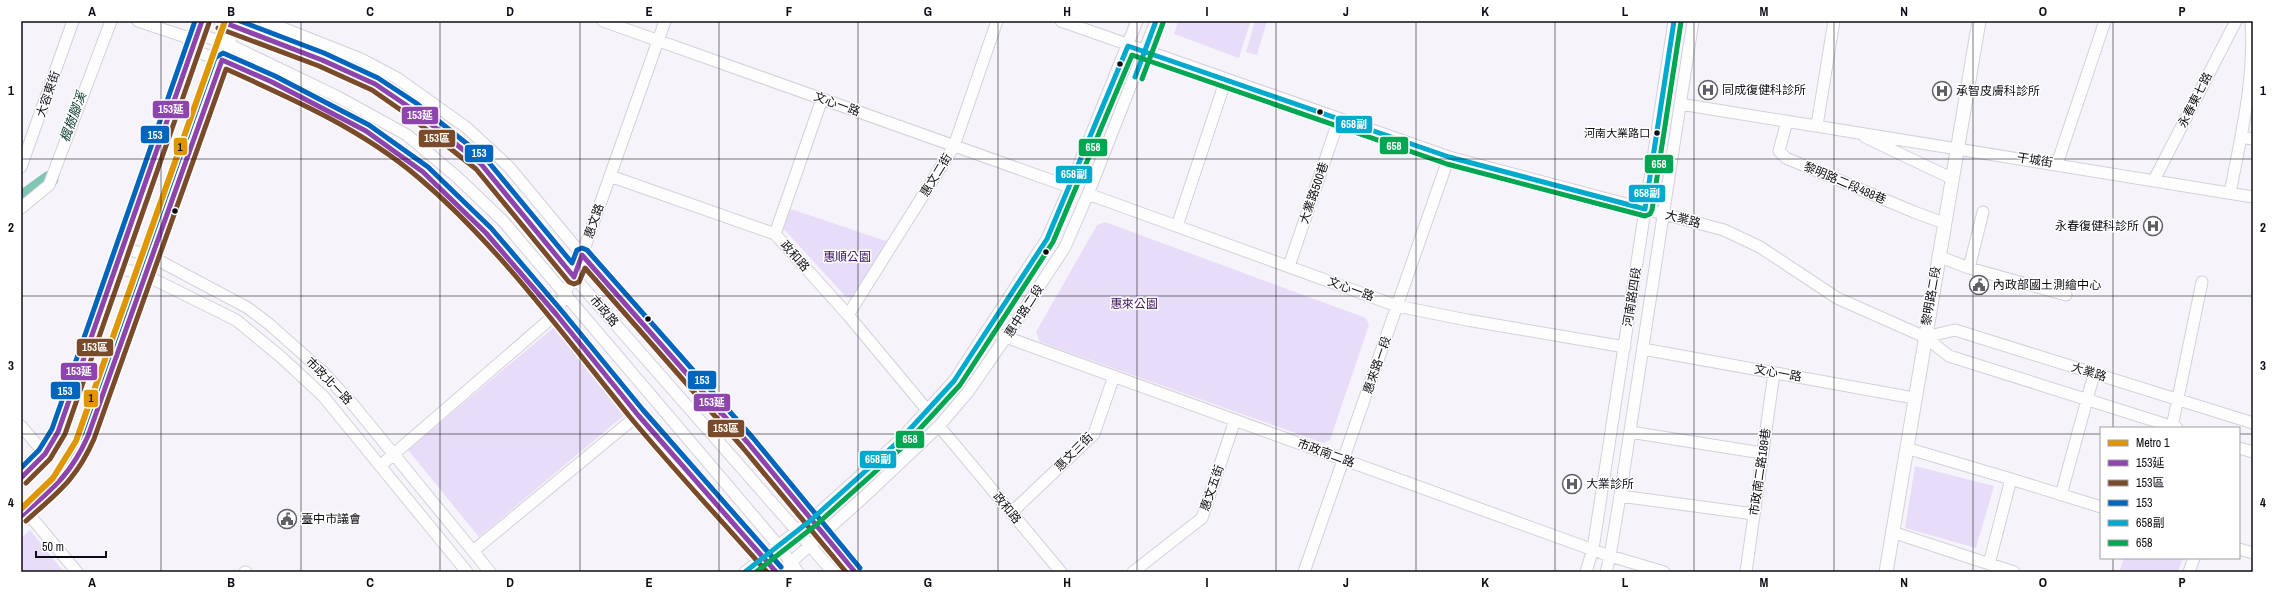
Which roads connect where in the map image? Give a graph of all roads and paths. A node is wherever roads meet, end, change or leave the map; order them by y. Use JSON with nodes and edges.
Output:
{"nodes":[{"id":1,"x":73,"y":21,"type":"edge"},
{"id":2,"x":111,"y":21,"type":"edge"},
{"id":3,"x":138,"y":21,"type":"edge"},
{"id":4,"x":220,"y":21,"type":"edge"},
{"id":5,"x":265,"y":21,"type":"edge"},
{"id":6,"x":603,"y":21,"type":"edge"},
{"id":7,"x":665,"y":21,"type":"edge"},
{"id":8,"x":997,"y":21,"type":"edge"},
{"id":9,"x":1061,"y":21,"type":"edge"},
{"id":10,"x":1137,"y":21,"type":"edge"},
{"id":11,"x":1156,"y":21,"type":"edge"},
{"id":12,"x":1674,"y":21,"type":"edge"},
{"id":13,"x":1693,"y":21,"type":"edge"},
{"id":14,"x":1834,"y":21,"type":"edge"},
{"id":15,"x":1980,"y":21,"type":"edge"},
{"id":16,"x":2105,"y":21,"type":"edge"},
{"id":17,"x":2236,"y":21,"type":"edge"},
{"id":18,"x":2251,"y":21,"type":"edge"},
{"id":19,"x":235,"y":23,"type":"edge"},
{"id":20,"x":196,"y":28,"type":"edge"},
{"id":21,"x":658,"y":40,"type":"junction"},
{"id":22,"x":228,"y":44,"type":"junction"},
{"id":23,"x":2253,"y":44,"type":"edge"},
{"id":24,"x":1128,"y":46,"type":"junction"},
{"id":25,"x":192,"y":50,"type":"junction"},
{"id":26,"x":1146,"y":52,"type":"junction"},
{"id":27,"x":222,"y":60,"type":"junction"},
{"id":28,"x":1226,"y":80,"type":"junction"},
{"id":29,"x":2251,"y":91,"type":"edge"},
{"id":30,"x":822,"y":99,"type":"junction"},
{"id":31,"x":1680,"y":104,"type":"junction"},
{"id":32,"x":1340,"y":119,"type":"junction"},
{"id":33,"x":1786,"y":121,"type":"junction"},
{"id":34,"x":1817,"y":125,"type":"junction"},
{"id":35,"x":1853,"y":131,"type":"junction"},
{"id":36,"x":2241,"y":137,"type":"junction"},
{"id":37,"x":2253,"y":139,"type":"edge"},
{"id":38,"x":954,"y":146,"type":"junction"},
{"id":39,"x":1958,"y":148,"type":"junction"},
{"id":40,"x":1449,"y":157,"type":"junction"},
{"id":41,"x":2057,"y":164,"type":"junction"},
{"id":42,"x":22,"y":165,"type":"edge"},
{"id":43,"x":610,"y":176,"type":"junction"},
{"id":44,"x":1953,"y":179,"type":"junction"},
{"id":45,"x":2154,"y":180,"type":"junction"},
{"id":46,"x":1070,"y":187,"type":"junction"},
{"id":47,"x":2230,"y":193,"type":"junction"},
{"id":48,"x":1088,"y":194,"type":"junction"},
{"id":49,"x":2253,"y":197,"type":"edge"},
{"id":50,"x":21,"y":208,"type":"edge"},
{"id":51,"x":1645,"y":209,"type":"junction"},
{"id":52,"x":1983,"y":212,"type":"dead end"},
{"id":53,"x":1663,"y":214,"type":"junction"},
{"id":54,"x":1944,"y":223,"type":"junction"},
{"id":55,"x":1177,"y":226,"type":"junction"},
{"id":56,"x":775,"y":234,"type":"junction"},
{"id":57,"x":122,"y":247,"type":"junction"},
{"id":58,"x":582,"y":255,"type":"junction"},
{"id":59,"x":1938,"y":256,"type":"junction"},
{"id":60,"x":152,"y":258,"type":"junction"},
{"id":61,"x":115,"y":266,"type":"junction"},
{"id":62,"x":1289,"y":266,"type":"junction"},
{"id":63,"x":1969,"y":268,"type":"junction"},
{"id":64,"x":145,"y":275,"type":"junction"},
{"id":65,"x":574,"y":276,"type":"junction"},
{"id":66,"x":2202,"y":282,"type":"dead end"},
{"id":67,"x":2066,"y":295,"type":"dead end"},
{"id":68,"x":565,"y":296,"type":"junction"},
{"id":69,"x":1397,"y":306,"type":"junction"},
{"id":70,"x":556,"y":314,"type":"junction"},
{"id":71,"x":848,"y":315,"type":"junction"},
{"id":72,"x":989,"y":331,"type":"junction"},
{"id":73,"x":1925,"y":337,"type":"junction"},
{"id":74,"x":1006,"y":338,"type":"junction"},
{"id":75,"x":1625,"y":347,"type":"junction"},
{"id":76,"x":1643,"y":349,"type":"junction"},
{"id":77,"x":1774,"y":373,"type":"junction"},
{"id":78,"x":2094,"y":374,"type":"junction"},
{"id":79,"x":1114,"y":376,"type":"junction"},
{"id":80,"x":1914,"y":398,"type":"junction"},
{"id":81,"x":2086,"y":400,"type":"junction"},
{"id":82,"x":2178,"y":400,"type":"junction"},
{"id":83,"x":928,"y":411,"type":"junction"},
{"id":84,"x":638,"y":414,"type":"junction"},
{"id":85,"x":1236,"y":420,"type":"junction"},
{"id":86,"x":2236,"y":423,"type":"edge"},
{"id":87,"x":2253,"y":424,"type":"edge"},
{"id":88,"x":21,"y":426,"type":"edge"},
{"id":89,"x":939,"y":426,"type":"junction"},
{"id":90,"x":2174,"y":427,"type":"edge"},
{"id":91,"x":1630,"y":432,"type":"junction"},
{"id":92,"x":1906,"y":448,"type":"junction"},
{"id":93,"x":2240,"y":448,"type":"edge"},
{"id":94,"x":2253,"y":452,"type":"edge"},
{"id":95,"x":1762,"y":453,"type":"junction"},
{"id":96,"x":45,"y":454,"type":"junction"},
{"id":97,"x":393,"y":454,"type":"junction"},
{"id":98,"x":1344,"y":459,"type":"junction"},
{"id":99,"x":380,"y":466,"type":"junction"},
{"id":100,"x":21,"y":478,"type":"edge"},
{"id":101,"x":2011,"y":479,"type":"junction"},
{"id":102,"x":2061,"y":495,"type":"junction"},
{"id":103,"x":1620,"y":496,"type":"junction"},
{"id":104,"x":2100,"y":507,"type":"edge"},
{"id":105,"x":1011,"y":512,"type":"junction"},
{"id":106,"x":24,"y":513,"type":"edge"},
{"id":107,"x":1754,"y":514,"type":"junction"},
{"id":108,"x":811,"y":520,"type":"junction"},
{"id":109,"x":798,"y":531,"type":"junction"},
{"id":110,"x":1892,"y":532,"type":"junction"},
{"id":111,"x":823,"y":534,"type":"junction"},
{"id":112,"x":778,"y":545,"type":"junction"},
{"id":113,"x":810,"y":546,"type":"junction"},
{"id":114,"x":1593,"y":549,"type":"junction"},
{"id":115,"x":2240,"y":549,"type":"edge"},
{"id":116,"x":473,"y":551,"type":"junction"},
{"id":117,"x":2253,"y":553,"type":"edge"},
{"id":118,"x":763,"y":556,"type":"junction"},
{"id":119,"x":1610,"y":556,"type":"junction"},
{"id":120,"x":2194,"y":559,"type":"edge"},
{"id":121,"x":791,"y":562,"type":"junction"},
{"id":122,"x":1989,"y":564,"type":"junction"},
{"id":123,"x":77,"y":572,"type":"edge"},
{"id":124,"x":467,"y":572,"type":"edge"},
{"id":125,"x":490,"y":572,"type":"edge"},
{"id":126,"x":745,"y":572,"type":"edge"},
{"id":127,"x":776,"y":572,"type":"edge"},
{"id":128,"x":780,"y":572,"type":"edge"},
{"id":129,"x":798,"y":572,"type":"edge"},
{"id":130,"x":833,"y":572,"type":"edge"},
{"id":131,"x":855,"y":572,"type":"edge"},
{"id":132,"x":1061,"y":572,"type":"edge"},
{"id":133,"x":1133,"y":572,"type":"edge"},
{"id":134,"x":1304,"y":572,"type":"edge"},
{"id":135,"x":1586,"y":572,"type":"edge"},
{"id":136,"x":1606,"y":572,"type":"edge"},
{"id":137,"x":1664,"y":572,"type":"edge"},
{"id":138,"x":1746,"y":572,"type":"edge"},
{"id":139,"x":1886,"y":572,"type":"edge"},
{"id":140,"x":2014,"y":572,"type":"edge"},
{"id":141,"x":2189,"y":572,"type":"edge"}],
"edges":[{"from":1,"to":42,"type":"street","name":"大容東街"},
{"from":2,"to":50,"type":"street"},
{"from":3,"to":20,"type":"street","name":"市政路"},
{"from":4,"to":19,"type":"street","name":"市政路"},
{"from":5,"to":58,"type":"street","name":"市政路"},
{"from":6,"to":21,"type":"street","name":"文心一路"},
{"from":7,"to":21,"type":"street","name":"惠文路"},
{"from":8,"to":38,"type":"street","name":"惠文二街"},
{"from":9,"to":24,"type":"street","name":"大業路"},
{"from":10,"to":24,"type":"street","name":"惠中路二段"},
{"from":11,"to":26,"type":"street","name":"惠中路二段"},
{"from":12,"to":51,"type":"street","name":"河南路四段"},
{"from":13,"to":31,"type":"street","name":"河南路四段"},
{"from":14,"to":34,"type":"street"},
{"from":15,"to":39,"type":"main road","name":"黎明路二段"},
{"from":16,"to":41,"type":"street"},
{"from":17,"to":45,"type":"street","name":"永春東七路"},
{"from":18,"to":23,"type":"street"},
{"from":19,"to":22,"type":"main road"},
{"from":19,"to":65,"type":"street","name":"市政路"},
{"from":20,"to":22,"type":"street","name":"市政路"},
{"from":20,"to":25,"type":"main road"},
{"from":21,"to":30,"type":"street","name":"文心一路"},
{"from":21,"to":43,"type":"street","name":"惠文路"},
{"from":22,"to":27,"type":"main road"},
{"from":22,"to":68,"type":"street","name":"市政路"},
{"from":23,"to":29,"type":"street"},
{"from":24,"to":26,"type":"street","name":"大業路"},
{"from":24,"to":46,"type":"street","name":"惠中路二段"},
{"from":25,"to":27,"type":"street"},
{"from":25,"to":57,"type":"main road"},
{"from":26,"to":28,"type":"street","name":"大業路"},
{"from":26,"to":48,"type":"street","name":"惠中路二段"},
{"from":27,"to":60,"type":"main road"},
{"from":27,"to":70,"type":"street"},
{"from":28,"to":32,"type":"street","name":"大業路"},
{"from":28,"to":55,"type":"street"},
{"from":29,"to":36,"type":"street"},
{"from":30,"to":38,"type":"street","name":"文心一路"},
{"from":30,"to":56,"type":"street"},
{"from":31,"to":33,"type":"street","name":"干城街"},
{"from":31,"to":53,"type":"street","name":"河南路四段"},
{"from":32,"to":40,"type":"street","name":"大業路"},
{"from":32,"to":62,"type":"street","name":"大業路500巷"},
{"from":33,"to":34,"type":"street","name":"干城街"},
{"from":33,"to":54,"type":"street","name":"黎明路二段488巷"},
{"from":34,"to":35,"type":"street","name":"干城街"},
{"from":35,"to":39,"type":"street","name":"干城街"},
{"from":35,"to":44,"type":"street"},
{"from":36,"to":37,"type":"street"},
{"from":36,"to":47,"type":"street"},
{"from":38,"to":46,"type":"street","name":"文心一路"},
{"from":38,"to":71,"type":"street","name":"惠文二街"},
{"from":39,"to":41,"type":"street","name":"干城街"},
{"from":39,"to":44,"type":"main road","name":"黎明路二段"},
{"from":40,"to":51,"type":"street","name":"大業路"},
{"from":40,"to":69,"type":"street","name":"惠來路一段"},
{"from":41,"to":45,"type":"street","name":"干城街"},
{"from":43,"to":56,"type":"street","name":"政和路"},
{"from":43,"to":58,"type":"street","name":"惠文路"},
{"from":44,"to":54,"type":"main road","name":"黎明路二段"},
{"from":45,"to":47,"type":"street","name":"干城街"},
{"from":46,"to":72,"type":"street","name":"惠中路二段"},
{"from":47,"to":49,"type":"street","name":"干城街"},
{"from":48,"to":55,"type":"street","name":"文心一路"},
{"from":48,"to":74,"type":"street","name":"惠中路二段"},
{"from":51,"to":53,"type":"street","name":"大業路"},
{"from":51,"to":75,"type":"street","name":"河南路四段"},
{"from":52,"to":63,"type":"street"},
{"from":53,"to":73,"type":"street","name":"大業路"},
{"from":53,"to":76,"type":"street","name":"河南路四段"},
{"from":54,"to":59,"type":"main road","name":"黎明路二段"},
{"from":55,"to":62,"type":"street","name":"文心一路"},
{"from":56,"to":71,"type":"street","name":"政和路"},
{"from":57,"to":60,"type":"street","name":"市政北一路"},
{"from":57,"to":61,"type":"main road"},
{"from":58,"to":65,"type":"street","name":"惠文路"},
{"from":58,"to":108,"type":"street","name":"市政路"},
{"from":59,"to":63,"type":"street"},
{"from":59,"to":73,"type":"main road","name":"黎明路二段"},
{"from":60,"to":64,"type":"main road"},
{"from":60,"to":97,"type":"street","name":"市政北一路"},
{"from":61,"to":64,"type":"street","name":"市政北一路"},
{"from":61,"to":96,"type":"main road"},
{"from":62,"to":69,"type":"street","name":"文心一路"},
{"from":63,"to":67,"type":"street"},
{"from":64,"to":99,"type":"street","name":"市政北一路"},
{"from":64,"to":106,"type":"main road"},
{"from":65,"to":68,"type":"street","name":"惠文路"},
{"from":65,"to":109,"type":"street","name":"市政路"},
{"from":66,"to":82,"type":"street"},
{"from":68,"to":70,"type":"street","name":"惠文路"},
{"from":68,"to":112,"type":"street","name":"市政路"},
{"from":69,"to":75,"type":"street","name":"文心一路"},
{"from":69,"to":98,"type":"street","name":"惠來路一段"},
{"from":70,"to":84,"type":"street"},
{"from":70,"to":97,"type":"street","name":"惠文路"},
{"from":71,"to":83,"type":"street","name":"政和路"},
{"from":72,"to":74,"type":"street","name":"市政南二路"},
{"from":72,"to":83,"type":"street","name":"惠中路二段"},
{"from":73,"to":78,"type":"street","name":"大業路"},
{"from":73,"to":80,"type":"main road","name":"黎明路二段"},
{"from":73,"to":81,"type":"street","name":"大業路"},
{"from":74,"to":79,"type":"street","name":"市政南二路"},
{"from":74,"to":89,"type":"street","name":"惠中路二段"},
{"from":75,"to":114,"type":"street","name":"河南路四段"},
{"from":76,"to":77,"type":"street","name":"文心一路"},
{"from":76,"to":91,"type":"street","name":"河南路四段"},
{"from":77,"to":80,"type":"street","name":"文心一路"},
{"from":77,"to":95,"type":"street","name":"市政南二路189巷"},
{"from":78,"to":81,"type":"street"},
{"from":78,"to":82,"type":"street","name":"大業路"},
{"from":79,"to":85,"type":"street","name":"市政南二路"},
{"from":79,"to":105,"type":"street","name":"惠文三街"},
{"from":80,"to":92,"type":"main road","name":"黎明路二段"},
{"from":81,"to":90,"type":"street","name":"大業路"},
{"from":81,"to":102,"type":"street"},
{"from":82,"to":86,"type":"street","name":"大業路"},
{"from":82,"to":90,"type":"street"},
{"from":83,"to":108,"type":"street","name":"惠中路二段"},
{"from":84,"to":116,"type":"street"},
{"from":84,"to":118,"type":"street"},
{"from":85,"to":98,"type":"street","name":"市政南二路"},
{"from":85,"to":133,"type":"street","name":"惠文五街"},
{"from":86,"to":87,"type":"street","name":"大業路"},
{"from":88,"to":96,"type":"street"},
{"from":89,"to":105,"type":"street","name":"政和路"},
{"from":89,"to":111,"type":"street","name":"惠中路二段"},
{"from":91,"to":95,"type":"street"},
{"from":91,"to":103,"type":"street","name":"河南路四段"},
{"from":92,"to":101,"type":"street"},
{"from":92,"to":110,"type":"main road","name":"黎明路二段"},
{"from":93,"to":94,"type":"street"},
{"from":95,"to":107,"type":"street","name":"市政南二路189巷"},
{"from":96,"to":100,"type":"main road"},
{"from":97,"to":99,"type":"street","name":"惠文路"},
{"from":97,"to":116,"type":"street","name":"市政北一路"},
{"from":98,"to":114,"type":"street","name":"市政南二路"},
{"from":98,"to":134,"type":"street","name":"惠來路一段"},
{"from":99,"to":124,"type":"street","name":"市政北一路"},
{"from":101,"to":102,"type":"street"},
{"from":101,"to":122,"type":"street"},
{"from":102,"to":104,"type":"street"},
{"from":103,"to":107,"type":"street"},
{"from":103,"to":119,"type":"street","name":"河南路四段"},
{"from":105,"to":132,"type":"street","name":"政和路"},
{"from":106,"to":123,"type":"street"},
{"from":107,"to":138,"type":"street","name":"市政南二路189巷"},
{"from":108,"to":109,"type":"street","name":"惠中路二段"},
{"from":108,"to":111,"type":"street","name":"市政路"},
{"from":109,"to":112,"type":"street","name":"惠中路二段"},
{"from":109,"to":113,"type":"street","name":"市政路"},
{"from":110,"to":122,"type":"street"},
{"from":110,"to":139,"type":"main road","name":"黎明路二段"},
{"from":111,"to":113,"type":"street","name":"惠中路二段"},
{"from":111,"to":131,"type":"street","name":"市政路"},
{"from":112,"to":118,"type":"street","name":"惠中路二段"},
{"from":112,"to":121,"type":"street","name":"市政路"},
{"from":113,"to":121,"type":"street","name":"惠中路二段"},
{"from":113,"to":130,"type":"street","name":"市政路"},
{"from":114,"to":119,"type":"street","name":"市政南二路"},
{"from":114,"to":135,"type":"street","name":"河南路四段"},
{"from":115,"to":117,"type":"street"},
{"from":116,"to":125,"type":"street","name":"市政北一路"},
{"from":118,"to":126,"type":"street","name":"惠中路二段"},
{"from":118,"to":127,"type":"street"},
{"from":119,"to":136,"type":"street","name":"河南路四段"},
{"from":119,"to":137,"type":"street","name":"市政南二路"},
{"from":120,"to":141,"type":"street"},
{"from":121,"to":128,"type":"street","name":"惠中路二段"},
{"from":121,"to":129,"type":"street","name":"市政路"},
{"from":122,"to":140,"type":"street"}]}
